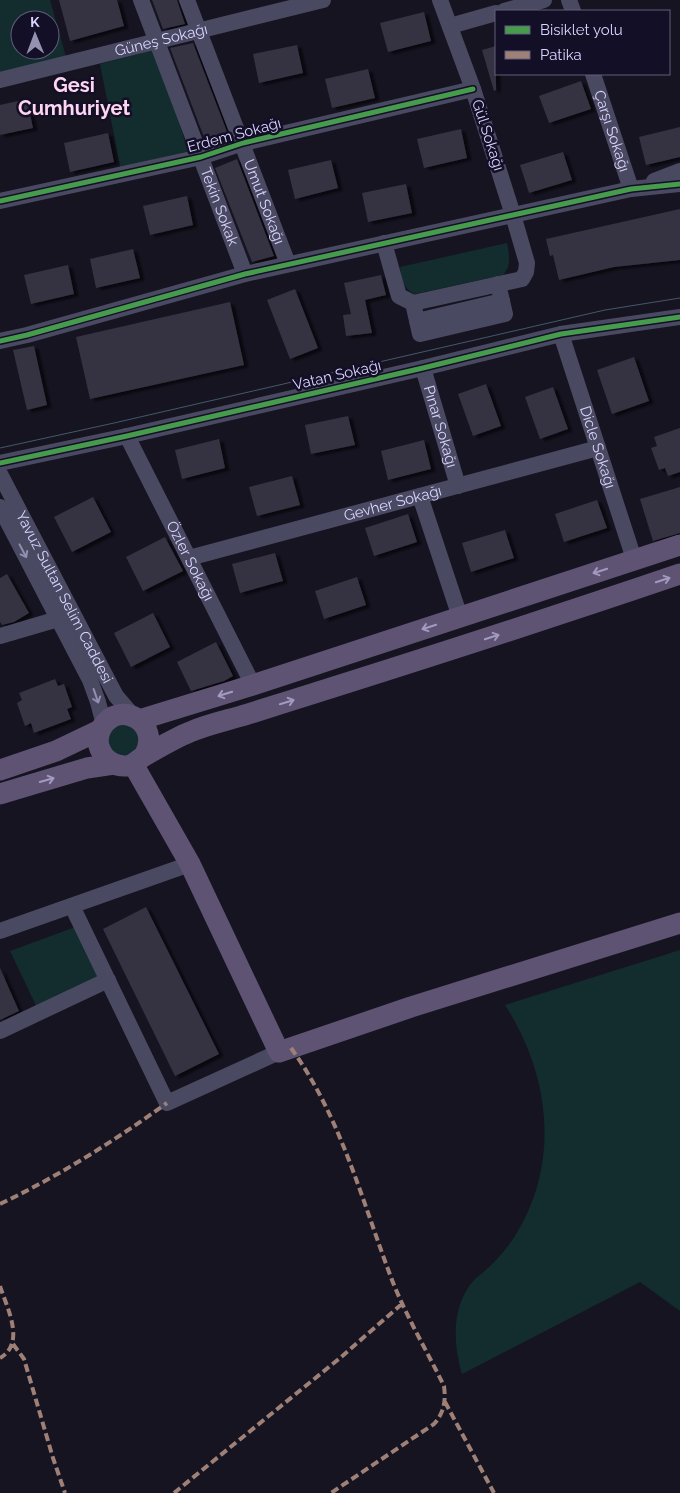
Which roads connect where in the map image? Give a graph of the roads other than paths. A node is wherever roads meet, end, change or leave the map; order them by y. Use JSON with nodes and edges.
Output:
{"nodes":[{"id":1,"x":141,"y":0,"type":"edge"},
{"id":2,"x":187,"y":0,"type":"edge"},
{"id":3,"x":323,"y":0,"type":"edge"},
{"id":4,"x":440,"y":0,"type":"edge"},
{"id":5,"x":544,"y":0,"type":"edge"},
{"id":6,"x":508,"y":10,"type":"edge"},
{"id":7,"x":495,"y":13,"type":"edge"},
{"id":8,"x":450,"y":26,"type":"junction"},
{"id":9,"x":200,"y":31,"type":"junction"},
{"id":10,"x":156,"y":41,"type":"junction"},
{"id":11,"x":593,"y":75,"type":"edge"},
{"id":12,"x":0,"y":80,"type":"edge"},
{"id":13,"x":473,"y":89,"type":"junction"},
{"id":14,"x":242,"y":143,"type":"junction"},
{"id":15,"x":201,"y":157,"type":"junction"},
{"id":16,"x":680,"y":172,"type":"edge"},
{"id":17,"x":680,"y":184,"type":"edge"},
{"id":18,"x":631,"y":189,"type":"junction"},
{"id":19,"x":0,"y":201,"type":"edge"},
{"id":20,"x":514,"y":215,"type":"junction"},
{"id":21,"x":384,"y":243,"type":"junction"},
{"id":22,"x":288,"y":264,"type":"junction"},
{"id":23,"x":245,"y":274,"type":"junction"},
{"id":24,"x":498,"y":284,"type":"junction"},
{"id":25,"x":413,"y":303,"type":"junction"},
{"id":26,"x":679,"y":319,"type":"edge"},
{"id":27,"x":561,"y":334,"type":"junction"},
{"id":28,"x":27,"y":335,"type":"junction"},
{"id":29,"x":0,"y":336,"type":"edge"},
{"id":30,"x":0,"y":341,"type":"edge"},
{"id":31,"x":423,"y":368,"type":"junction"},
{"id":32,"x":127,"y":436,"type":"junction"},
{"id":33,"x":598,"y":448,"type":"junction"},
{"id":34,"x":0,"y":463,"type":"edge"},
{"id":35,"x":0,"y":474,"type":"edge"},
{"id":36,"x":458,"y":486,"type":"junction"},
{"id":37,"x":420,"y":496,"type":"junction"},
{"id":38,"x":0,"y":508,"type":"edge"},
{"id":39,"x":680,"y":545,"type":"edge"},
{"id":40,"x":189,"y":558,"type":"junction"},
{"id":41,"x":634,"y":560,"type":"junction"},
{"id":42,"x":680,"y":574,"type":"edge"},
{"id":43,"x":460,"y":617,"type":"junction"},
{"id":44,"x":58,"y":619,"type":"junction"},
{"id":45,"x":0,"y":636,"type":"edge"},
{"id":46,"x":253,"y":685,"type":"junction"},
{"id":47,"x":136,"y":718,"type":"junction"},
{"id":48,"x":102,"y":727,"type":"junction"},
{"id":49,"x":130,"y":761,"type":"junction"},
{"id":50,"x":0,"y":770,"type":"edge"},
{"id":51,"x":0,"y":794,"type":"edge"},
{"id":52,"x":190,"y":864,"type":"junction"},
{"id":53,"x":72,"y":906,"type":"junction"},
{"id":54,"x":680,"y":923,"type":"edge"},
{"id":55,"x":0,"y":931,"type":"edge"},
{"id":56,"x":108,"y":980,"type":"junction"},
{"id":57,"x":0,"y":1031,"type":"edge"},
{"id":58,"x":279,"y":1052,"type":"junction"}],
"edges":[{"from":1,"to":10,"type":"street","name":"Tekin Sokak"},
{"from":2,"to":9,"type":"street","name":"Umut Sokağı"},
{"from":3,"to":9,"type":"street","name":"Güneş Sokağı"},
{"from":4,"to":8,"type":"street","name":"Gül Sokağı"},
{"from":5,"to":6,"type":"street"},
{"from":7,"to":8,"type":"street"},
{"from":8,"to":13,"type":"street","name":"Gül Sokağı"},
{"from":9,"to":10,"type":"street","name":"Güneş Sokağı"},
{"from":9,"to":14,"type":"street","name":"Umut Sokağı"},
{"from":10,"to":12,"type":"street","name":"Güneş Sokağı"},
{"from":10,"to":15,"type":"street","name":"Tekin Sokak"},
{"from":11,"to":18,"type":"street","name":"Çarşı Sokağı"},
{"from":13,"to":14,"type":"street","name":"Erdem Sokağı"},
{"from":13,"to":20,"type":"street","name":"Gül Sokağı"},
{"from":14,"to":15,"type":"street","name":"Erdem Sokağı"},
{"from":14,"to":22,"type":"street","name":"Umut Sokağı"},
{"from":15,"to":19,"type":"street","name":"Erdem Sokağı"},
{"from":15,"to":23,"type":"street","name":"Tekin Sokak"},
{"from":16,"to":18,"type":"street"},
{"from":17,"to":18,"type":"street"},
{"from":18,"to":20,"type":"street"},
{"from":20,"to":21,"type":"street"},
{"from":20,"to":24,"type":"street","name":"Gül Sokağı"},
{"from":21,"to":22,"type":"street"},
{"from":21,"to":25,"type":"street"},
{"from":22,"to":23,"type":"street"},
{"from":23,"to":28,"type":"street"},
{"from":24,"to":25,"type":"street"},
{"from":24,"to":25,"type":"street"},
{"from":26,"to":27,"type":"street","name":"Vatan Sokağı"},
{"from":27,"to":31,"type":"street","name":"Vatan Sokağı"},
{"from":27,"to":33,"type":"street","name":"Dicle Sokağı"},
{"from":28,"to":29,"type":"street"},
{"from":28,"to":30,"type":"street"},
{"from":31,"to":32,"type":"street","name":"Vatan Sokağı"},
{"from":31,"to":36,"type":"street","name":"Pınar Sokağı"},
{"from":32,"to":34,"type":"street","name":"Vatan Sokağı"},
{"from":32,"to":40,"type":"street","name":"Özler Sokağı"},
{"from":33,"to":36,"type":"street","name":"Gevher Sokağı"},
{"from":33,"to":41,"type":"street","name":"Dicle Sokağı"},
{"from":35,"to":47,"type":"street","name":"Yavuz Sultan Selim Caddesi"},
{"from":36,"to":37,"type":"street","name":"Gevher Sokağı"},
{"from":37,"to":40,"type":"street","name":"Gevher Sokağı"},
{"from":37,"to":43,"type":"street"},
{"from":38,"to":44,"type":"street","name":"Yavuz Sultan Selim Caddesi","one_way":true},
{"from":39,"to":41,"type":"main road"},
{"from":40,"to":46,"type":"street","name":"Özler Sokağı"},
{"from":41,"to":43,"type":"main road","one_way":true},
{"from":49,"to":42,"type":"main road","one_way":true},
{"from":43,"to":46,"type":"main road","one_way":true},
{"from":44,"to":45,"type":"street"},
{"from":44,"to":48,"type":"street","name":"Yavuz Sultan Selim Caddesi","one_way":true},
{"from":46,"to":47,"type":"main road","one_way":true},
{"from":47,"to":48,"type":"main road"},
{"from":47,"to":49,"type":"main road"},
{"from":48,"to":49,"type":"main road"},
{"from":48,"to":50,"type":"main road"},
{"from":51,"to":49,"type":"main road","one_way":true},
{"from":49,"to":52,"type":"main road"},
{"from":52,"to":53,"type":"street"},
{"from":52,"to":58,"type":"main road"},
{"from":53,"to":55,"type":"street"},
{"from":53,"to":56,"type":"street"},
{"from":54,"to":58,"type":"main road"},
{"from":56,"to":57,"type":"street"},
{"from":56,"to":58,"type":"street"}]}
